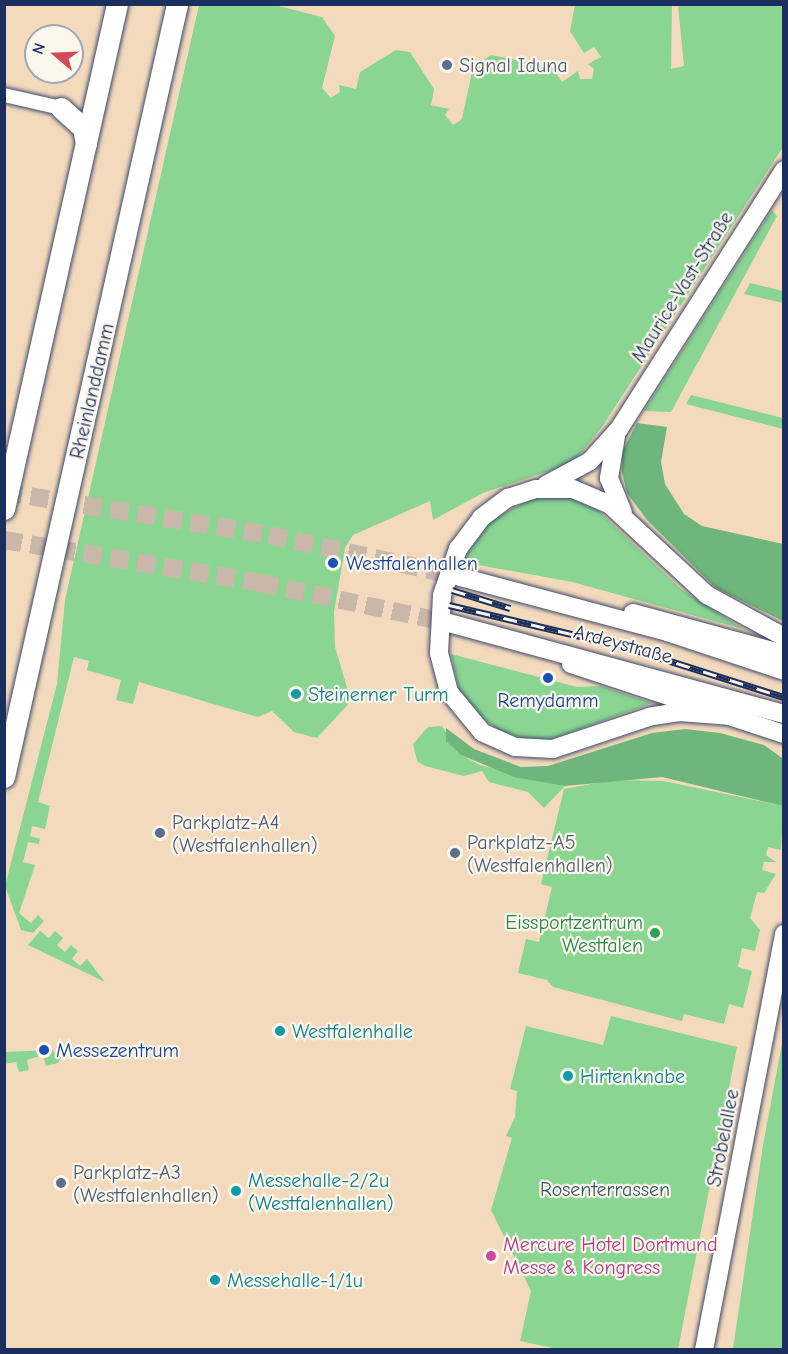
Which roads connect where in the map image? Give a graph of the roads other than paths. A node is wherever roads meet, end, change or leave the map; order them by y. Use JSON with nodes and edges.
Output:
{"nodes":[{"id":1,"x":117,"y":4,"type":"edge"},
{"id":2,"x":177,"y":4,"type":"edge"},
{"id":3,"x":98,"y":91,"type":"junction"},
{"id":4,"x":4,"y":95,"type":"edge"},
{"id":5,"x":61,"y":108,"type":"junction"},
{"id":6,"x":86,"y":145,"type":"junction"},
{"id":7,"x":783,"y":170,"type":"edge"},
{"id":8,"x":619,"y":429,"type":"junction"},
{"id":9,"x":537,"y":489,"type":"junction"},
{"id":10,"x":4,"y":509,"type":"edge"},
{"id":11,"x":630,"y":521,"type":"junction"},
{"id":12,"x":457,"y":576,"type":"tunnel mouth"},
{"id":13,"x":566,"y":603,"type":"junction"},
{"id":14,"x":449,"y":623,"type":"tunnel mouth"},
{"id":15,"x":491,"y":633,"type":"junction"},
{"id":16,"x":783,"y":637,"type":"edge"},
{"id":17,"x":783,"y":654,"type":"edge"},
{"id":18,"x":783,"y":671,"type":"edge"},
{"id":19,"x":783,"y":714,"type":"edge"},
{"id":20,"x":732,"y":716,"type":"junction"},
{"id":21,"x":780,"y":734,"type":"edge"},
{"id":22,"x":4,"y":777,"type":"edge"},
{"id":23,"x":783,"y":934,"type":"edge"},
{"id":24,"x":704,"y":1350,"type":"edge"}],
"edges":[{"from":1,"to":3,"type":"main road"},
{"from":2,"to":22,"type":"main road","name":"Rheinlanddamm"},
{"from":3,"to":5,"type":"main road"},
{"from":3,"to":6,"type":"main road"},
{"from":4,"to":5,"type":"street"},
{"from":5,"to":6,"type":"main road"},
{"from":6,"to":10,"type":"main road"},
{"from":7,"to":8,"type":"main road","name":"Maurice-Vast-Straße"},
{"from":8,"to":9,"type":"main road"},
{"from":8,"to":11,"type":"main road"},
{"from":9,"to":11,"type":"main road"},
{"from":9,"to":20,"type":"main road"},
{"from":11,"to":16,"type":"main road"},
{"from":12,"to":13,"type":"main road","name":"Ardeystraße"},
{"from":13,"to":17,"type":"main road"},
{"from":13,"to":18,"type":"main road","name":"Ardeystraße"},
{"from":14,"to":15,"type":"main road","name":"Ardeystraße"},
{"from":15,"to":19,"type":"main road","name":"Ardeystraße"},
{"from":15,"to":20,"type":"main road"},
{"from":20,"to":21,"type":"main road"},
{"from":23,"to":24,"type":"main road","name":"Strobelallee"}]}
